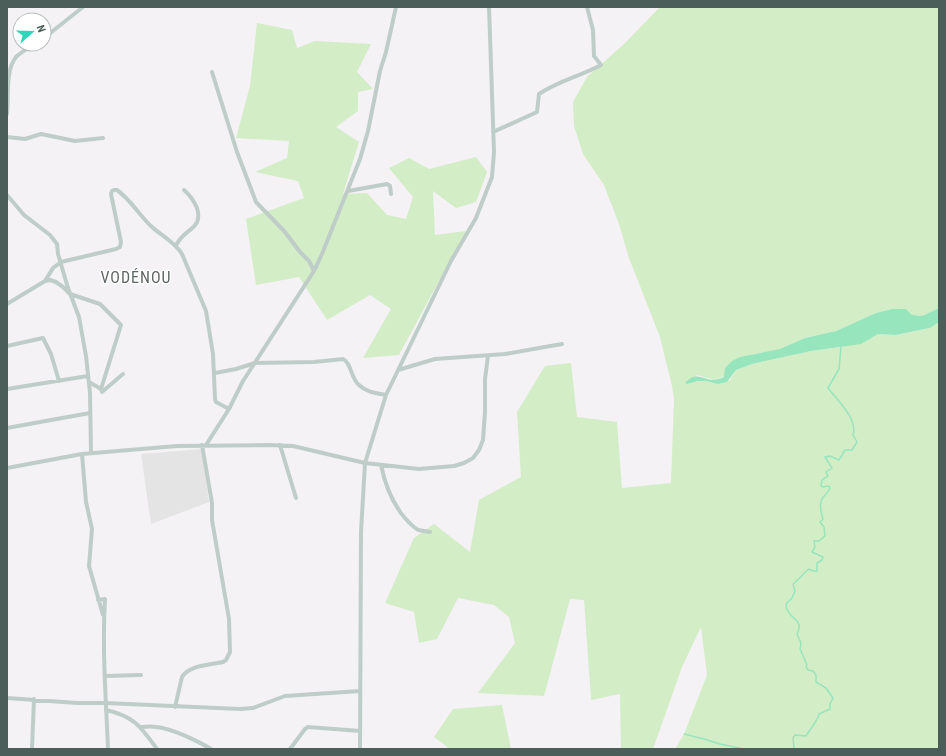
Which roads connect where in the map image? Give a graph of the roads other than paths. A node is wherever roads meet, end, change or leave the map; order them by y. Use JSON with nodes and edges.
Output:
{"nodes":[{"id":1,"x":83,"y":7,"type":"edge"},
{"id":2,"x":396,"y":7,"type":"edge"},
{"id":3,"x":489,"y":7,"type":"edge"},
{"id":4,"x":587,"y":7,"type":"edge"},
{"id":5,"x":52,"y":32,"type":"edge"},
{"id":6,"x":24,"y":52,"type":"edge"},
{"id":7,"x":212,"y":72,"type":"dead end"},
{"id":8,"x":7,"y":114,"type":"edge"},
{"id":9,"x":493,"y":132,"type":"junction"},
{"id":10,"x":7,"y":137,"type":"edge"},
{"id":11,"x":103,"y":138,"type":"dead end"},
{"id":12,"x":184,"y":190,"type":"dead end"},
{"id":13,"x":348,"y":191,"type":"junction"},
{"id":14,"x":391,"y":194,"type":"dead end"},
{"id":15,"x":7,"y":195,"type":"edge"},
{"id":16,"x":176,"y":246,"type":"junction"},
{"id":17,"x":61,"y":262,"type":"junction"},
{"id":18,"x":314,"y":271,"type":"junction"},
{"id":19,"x":44,"y":281,"type":"junction"},
{"id":20,"x":70,"y":294,"type":"junction"},
{"id":21,"x":7,"y":304,"type":"edge"},
{"id":22,"x":562,"y":344,"type":"dead end"},
{"id":23,"x":7,"y":346,"type":"edge"},
{"id":24,"x":488,"y":356,"type":"junction"},
{"id":25,"x":255,"y":363,"type":"junction"},
{"id":26,"x":398,"y":370,"type":"junction"},
{"id":27,"x":215,"y":373,"type":"junction"},
{"id":28,"x":123,"y":374,"type":"dead end"},
{"id":29,"x":88,"y":376,"type":"junction"},
{"id":30,"x":58,"y":381,"type":"junction"},
{"id":31,"x":89,"y":382,"type":"junction"},
{"id":32,"x":7,"y":389,"type":"edge"},
{"id":33,"x":100,"y":389,"type":"junction"},
{"id":34,"x":386,"y":395,"type":"junction"},
{"id":35,"x":229,"y":409,"type":"junction"},
{"id":36,"x":90,"y":413,"type":"junction"},
{"id":37,"x":7,"y":428,"type":"edge"},
{"id":38,"x":204,"y":445,"type":"junction"},
{"id":39,"x":280,"y":445,"type":"junction"},
{"id":40,"x":91,"y":453,"type":"junction"},
{"id":41,"x":82,"y":454,"type":"junction"},
{"id":42,"x":365,"y":464,"type":"junction"},
{"id":43,"x":381,"y":465,"type":"junction"},
{"id":44,"x":7,"y":468,"type":"edge"},
{"id":45,"x":296,"y":498,"type":"dead end"},
{"id":46,"x":430,"y":532,"type":"dead end"},
{"id":47,"x":141,"y":675,"type":"dead end"},
{"id":48,"x":105,"y":676,"type":"junction"},
{"id":49,"x":360,"y":691,"type":"junction"},
{"id":50,"x":7,"y":698,"type":"edge"},
{"id":51,"x":34,"y":699,"type":"junction"},
{"id":52,"x":105,"y":703,"type":"junction"},
{"id":53,"x":175,"y":707,"type":"junction"},
{"id":54,"x":106,"y":710,"type":"junction"},
{"id":55,"x":140,"y":727,"type":"junction"},
{"id":56,"x":360,"y":731,"type":"junction"},
{"id":57,"x":32,"y":749,"type":"edge"},
{"id":58,"x":108,"y":749,"type":"edge"},
{"id":59,"x":157,"y":749,"type":"edge"},
{"id":60,"x":211,"y":749,"type":"edge"},
{"id":61,"x":290,"y":749,"type":"edge"},
{"id":62,"x":360,"y":749,"type":"edge"}],
"edges":[{"from":1,"to":5,"type":"street"},
{"from":2,"to":13,"type":"street"},
{"from":3,"to":9,"type":"street"},
{"from":4,"to":9,"type":"street"},
{"from":6,"to":8,"type":"street"},
{"from":7,"to":18,"type":"street"},
{"from":9,"to":26,"type":"street"},
{"from":10,"to":11,"type":"street"},
{"from":12,"to":16,"type":"street"},
{"from":13,"to":14,"type":"street"},
{"from":13,"to":18,"type":"street"},
{"from":15,"to":17,"type":"street"},
{"from":16,"to":17,"type":"street"},
{"from":16,"to":27,"type":"street"},
{"from":17,"to":19,"type":"street"},
{"from":17,"to":20,"type":"street"},
{"from":18,"to":25,"type":"street"},
{"from":19,"to":20,"type":"street"},
{"from":19,"to":21,"type":"street"},
{"from":20,"to":29,"type":"street"},
{"from":20,"to":33,"type":"street"},
{"from":22,"to":24,"type":"street"},
{"from":23,"to":30,"type":"street"},
{"from":24,"to":26,"type":"street"},
{"from":24,"to":43,"type":"street"},
{"from":25,"to":27,"type":"street"},
{"from":25,"to":34,"type":"street"},
{"from":25,"to":35,"type":"street"},
{"from":26,"to":34,"type":"street"},
{"from":27,"to":35,"type":"street"},
{"from":28,"to":33,"type":"street"},
{"from":29,"to":30,"type":"street"},
{"from":29,"to":31,"type":"street"},
{"from":30,"to":32,"type":"street"},
{"from":31,"to":33,"type":"street"},
{"from":31,"to":36,"type":"street"},
{"from":34,"to":42,"type":"street"},
{"from":35,"to":38,"type":"street"},
{"from":36,"to":37,"type":"street"},
{"from":36,"to":40,"type":"street"},
{"from":38,"to":39,"type":"street"},
{"from":38,"to":40,"type":"street"},
{"from":38,"to":53,"type":"street"},
{"from":39,"to":42,"type":"street"},
{"from":39,"to":45,"type":"street"},
{"from":40,"to":41,"type":"street"},
{"from":41,"to":44,"type":"street"},
{"from":41,"to":48,"type":"street"},
{"from":42,"to":43,"type":"street"},
{"from":42,"to":49,"type":"street"},
{"from":43,"to":46,"type":"street"},
{"from":47,"to":48,"type":"street"},
{"from":48,"to":52,"type":"street"},
{"from":49,"to":53,"type":"street"},
{"from":49,"to":56,"type":"street"},
{"from":50,"to":51,"type":"street"},
{"from":51,"to":52,"type":"street"},
{"from":51,"to":57,"type":"street"},
{"from":52,"to":53,"type":"street"},
{"from":52,"to":54,"type":"street"},
{"from":54,"to":55,"type":"street"},
{"from":54,"to":58,"type":"street"},
{"from":55,"to":59,"type":"street"},
{"from":55,"to":60,"type":"street"},
{"from":56,"to":61,"type":"street"},
{"from":56,"to":62,"type":"street"}]}
